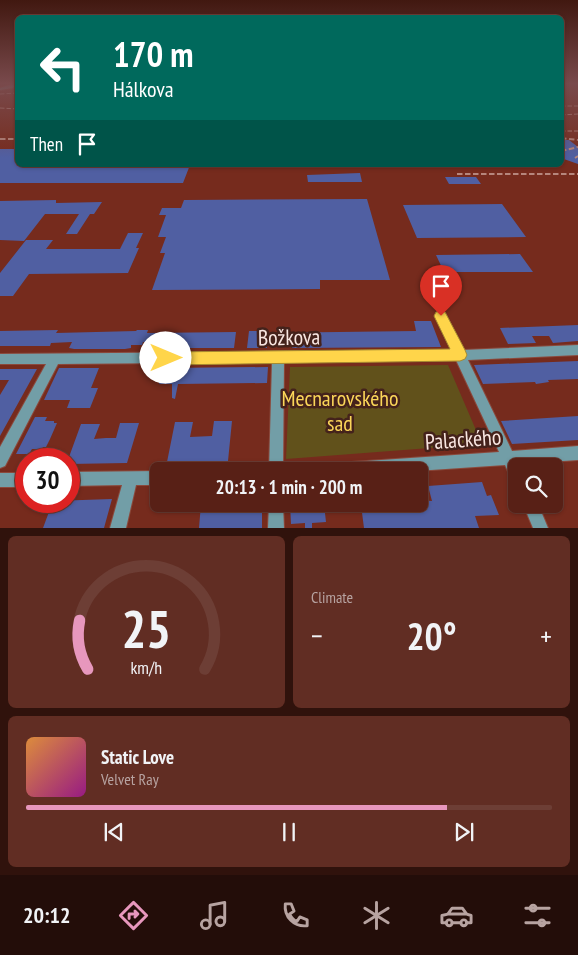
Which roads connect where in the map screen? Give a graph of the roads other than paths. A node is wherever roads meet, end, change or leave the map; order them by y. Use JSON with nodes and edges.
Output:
{"nodes":[{"id":1,"x":441,"y":316,"type":"dead end"},
{"id":2,"x":578,"y":350,"type":"edge"},
{"id":3,"x":460,"y":355,"type":"junction"},
{"id":4,"x":278,"y":358,"type":"junction"},
{"id":5,"x":54,"y":359,"type":"junction"},
{"id":6,"x":0,"y":360,"type":"edge"},
{"id":7,"x":578,"y":453,"type":"edge"},
{"id":8,"x":509,"y":457,"type":"junction"},
{"id":9,"x":0,"y":461,"type":"edge"},
{"id":10,"x":276,"y":462,"type":"edge"},
{"id":11,"x":428,"y":463,"type":"edge"},
{"id":12,"x":150,"y":478,"type":"edge"},
{"id":13,"x":131,"y":479,"type":"junction"},
{"id":14,"x":0,"y":480,"type":"edge"},
{"id":15,"x":15,"y":480,"type":"edge"},
{"id":16,"x":80,"y":480,"type":"edge"},
{"id":17,"x":276,"y":512,"type":"edge"},
{"id":18,"x":534,"y":513,"type":"edge"},
{"id":19,"x":118,"y":528,"type":"edge"},
{"id":20,"x":276,"y":528,"type":"edge"},
{"id":21,"x":540,"y":528,"type":"edge"}],
"edges":[{"from":1,"to":3,"type":"street"},
{"from":2,"to":3,"type":"street","name":"Božkova"},
{"from":3,"to":4,"type":"street","name":"Božkova"},
{"from":3,"to":8,"type":"street"},
{"from":4,"to":5,"type":"street","name":"Božkova"},
{"from":4,"to":10,"type":"street"},
{"from":5,"to":6,"type":"street","name":"Božkova"},
{"from":5,"to":9,"type":"street"},
{"from":7,"to":8,"type":"street","name":"Palackého"},
{"from":8,"to":11,"type":"street","name":"Palackého"},
{"from":12,"to":13,"type":"street"},
{"from":13,"to":16,"type":"street"},
{"from":13,"to":19,"type":"street"},
{"from":14,"to":15,"type":"street"},
{"from":17,"to":20,"type":"street"},
{"from":18,"to":21,"type":"street"}]}
